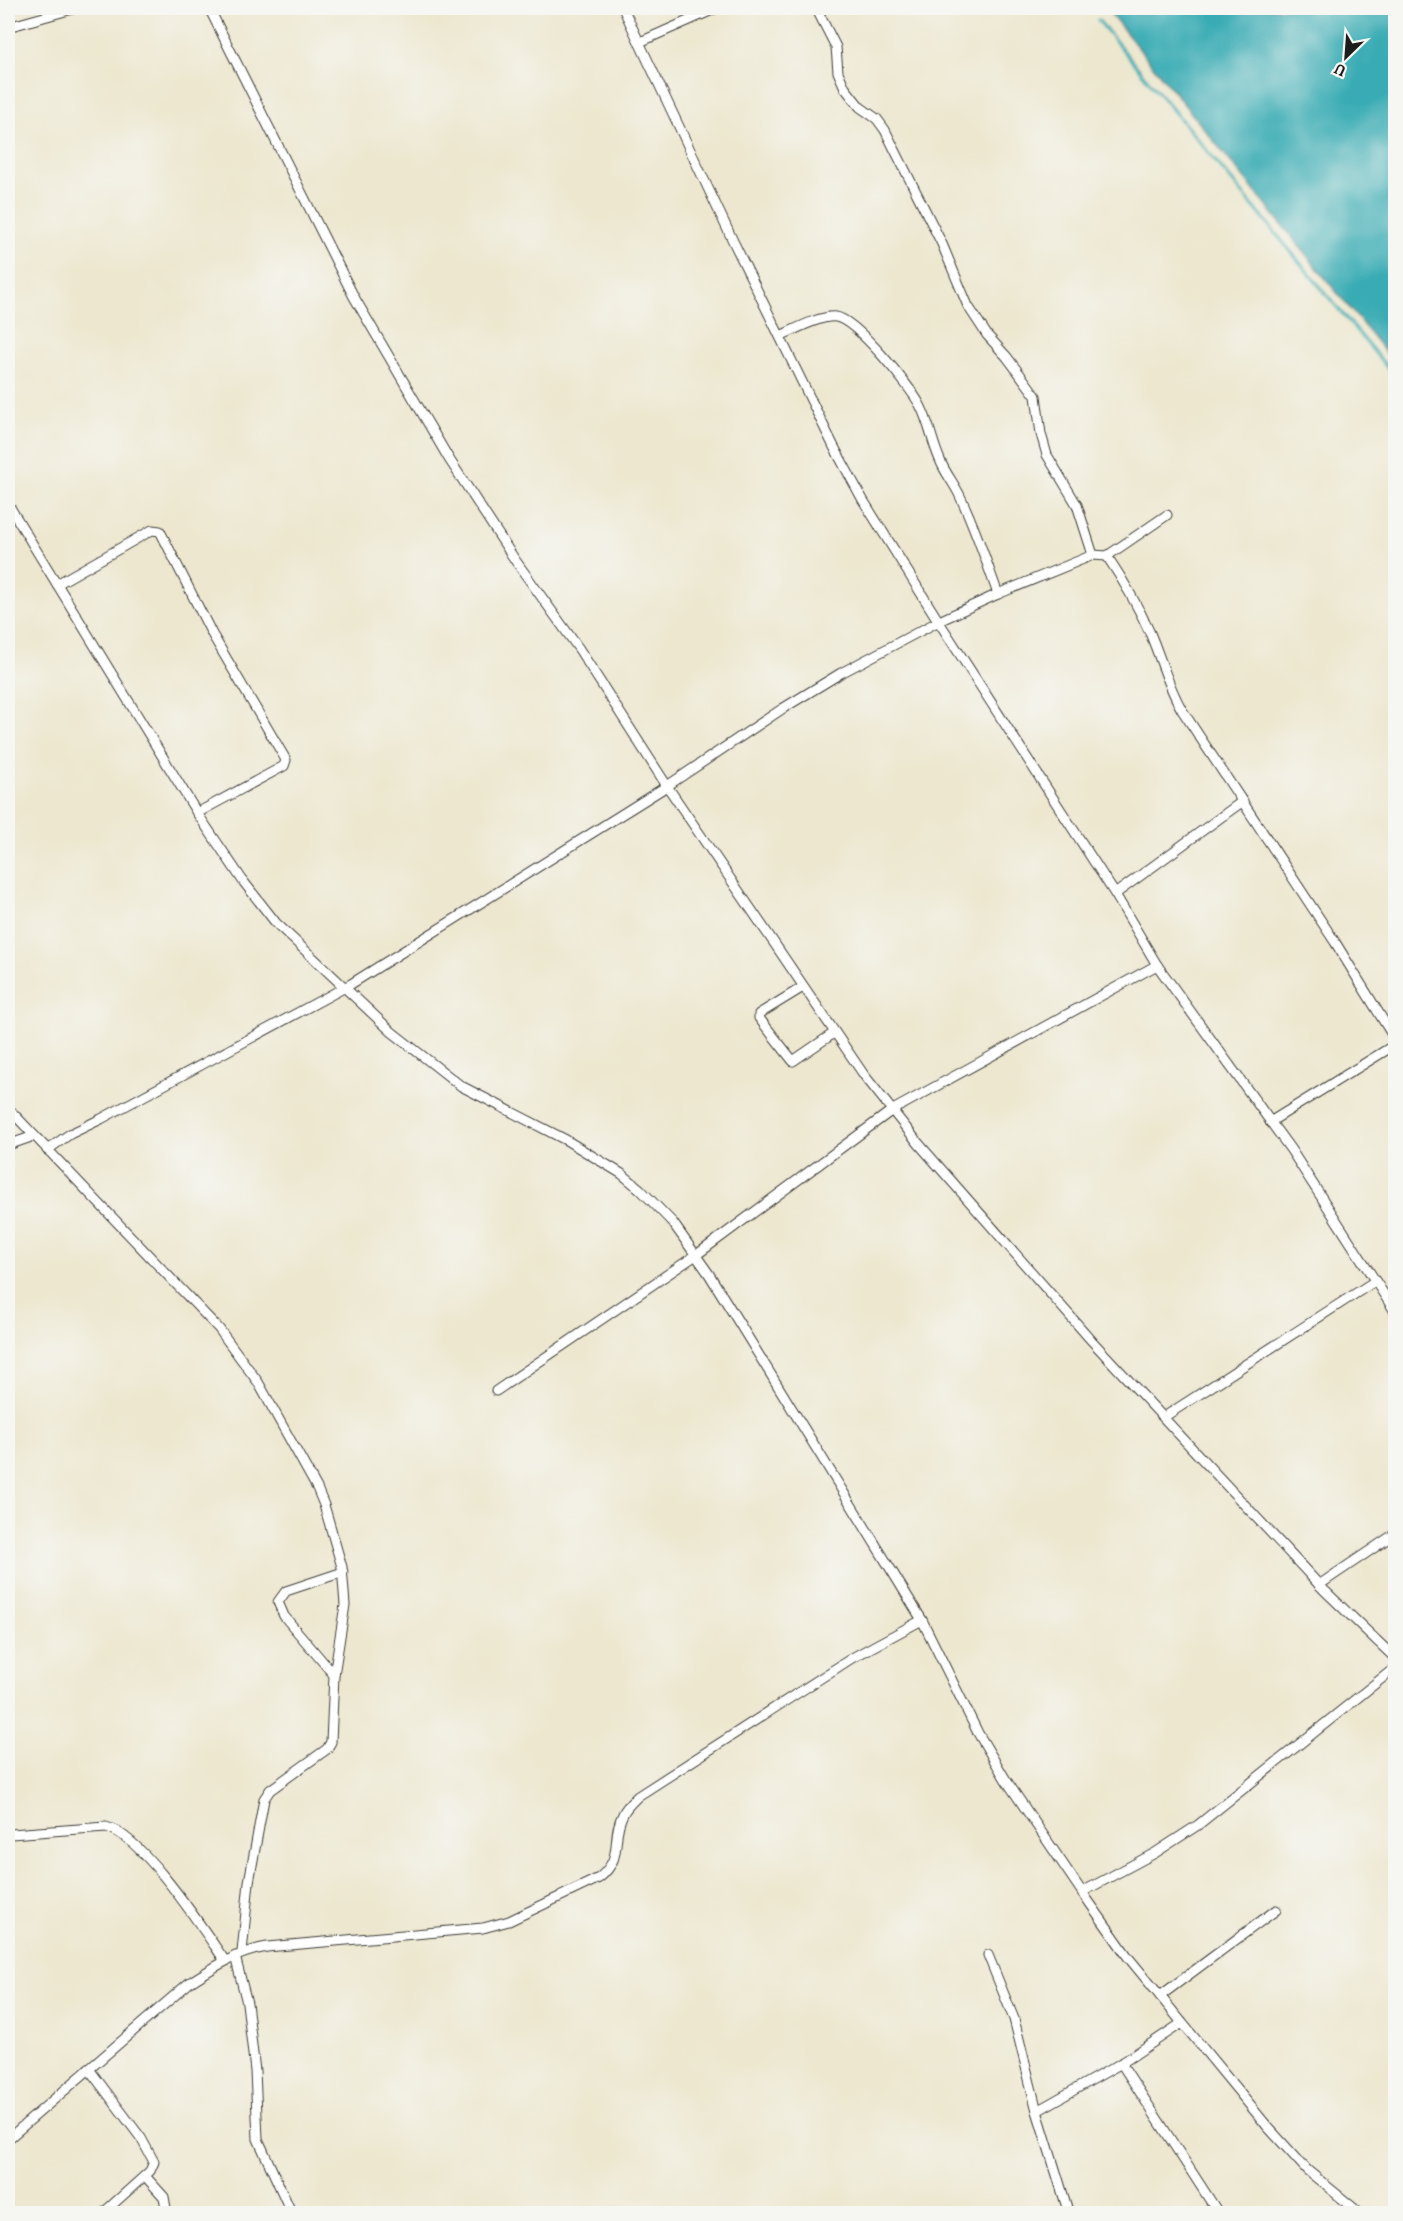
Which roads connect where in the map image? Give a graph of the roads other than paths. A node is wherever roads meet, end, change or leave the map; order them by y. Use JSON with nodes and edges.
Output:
{"nodes":[{"id":1,"x":76,"y":8,"type":"edge"},
{"id":2,"x":210,"y":8,"type":"edge"},
{"id":3,"x":624,"y":8,"type":"edge"},
{"id":4,"x":717,"y":8,"type":"edge"},
{"id":5,"x":816,"y":8,"type":"edge"},
{"id":6,"x":8,"y":27,"type":"edge"},
{"id":7,"x":640,"y":42,"type":"junction"},
{"id":8,"x":780,"y":336,"type":"junction"},
{"id":9,"x":8,"y":504,"type":"edge"},
{"id":10,"x":1167,"y":516,"type":"dead end"},
{"id":11,"x":1093,"y":555,"type":"junction"},
{"id":12,"x":1107,"y":556,"type":"junction"},
{"id":13,"x":57,"y":584,"type":"junction"},
{"id":14,"x":998,"y":594,"type":"junction"},
{"id":15,"x":939,"y":621,"type":"junction"},
{"id":16,"x":667,"y":786,"type":"junction"},
{"id":17,"x":1243,"y":801,"type":"junction"},
{"id":18,"x":197,"y":813,"type":"junction"},
{"id":19,"x":1115,"y":894,"type":"junction"},
{"id":20,"x":1157,"y":965,"type":"junction"},
{"id":21,"x":803,"y":987,"type":"junction"},
{"id":22,"x":345,"y":988,"type":"junction"},
{"id":23,"x":834,"y":1033,"type":"junction"},
{"id":24,"x":1395,"y":1043,"type":"edge"},
{"id":25,"x":8,"y":1108,"type":"edge"},
{"id":26,"x":891,"y":1111,"type":"junction"},
{"id":27,"x":1270,"y":1122,"type":"junction"},
{"id":28,"x":34,"y":1136,"type":"junction"},
{"id":29,"x":8,"y":1144,"type":"edge"},
{"id":30,"x":47,"y":1150,"type":"junction"},
{"id":31,"x":696,"y":1255,"type":"junction"},
{"id":32,"x":1376,"y":1281,"type":"junction"},
{"id":33,"x":1395,"y":1313,"type":"edge"},
{"id":34,"x":496,"y":1392,"type":"dead end"},
{"id":35,"x":1164,"y":1417,"type":"junction"},
{"id":36,"x":1395,"y":1533,"type":"edge"},
{"id":37,"x":343,"y":1572,"type":"junction"},
{"id":38,"x":1319,"y":1585,"type":"junction"},
{"id":39,"x":922,"y":1620,"type":"junction"},
{"id":40,"x":1395,"y":1659,"type":"edge"},
{"id":41,"x":1395,"y":1667,"type":"edge"},
{"id":42,"x":334,"y":1675,"type":"junction"},
{"id":43,"x":11,"y":1834,"type":"dead end"},
{"id":44,"x":1082,"y":1892,"type":"junction"},
{"id":45,"x":1276,"y":1910,"type":"dead end"},
{"id":46,"x":239,"y":1954,"type":"junction"},
{"id":47,"x":988,"y":1954,"type":"dead end"},
{"id":48,"x":225,"y":1961,"type":"junction"},
{"id":49,"x":1160,"y":1995,"type":"junction"},
{"id":50,"x":1182,"y":2023,"type":"junction"},
{"id":51,"x":1122,"y":2062,"type":"junction"},
{"id":52,"x":89,"y":2069,"type":"junction"},
{"id":53,"x":1037,"y":2111,"type":"junction"},
{"id":54,"x":8,"y":2139,"type":"edge"},
{"id":55,"x":145,"y":2176,"type":"junction"},
{"id":56,"x":1356,"y":2210,"type":"dead end"},
{"id":57,"x":1068,"y":2213,"type":"edge"},
{"id":58,"x":102,"y":2214,"type":"edge"},
{"id":59,"x":167,"y":2214,"type":"edge"},
{"id":60,"x":292,"y":2214,"type":"edge"},
{"id":61,"x":1219,"y":2214,"type":"edge"}],
"edges":[{"from":1,"to":6,"type":"street"},
{"from":2,"to":16,"type":"street"},
{"from":3,"to":7,"type":"street"},
{"from":4,"to":7,"type":"street"},
{"from":5,"to":11,"type":"street"},
{"from":7,"to":8,"type":"street"},
{"from":8,"to":14,"type":"street"},
{"from":8,"to":15,"type":"street"},
{"from":9,"to":13,"type":"street"},
{"from":10,"to":12,"type":"street"},
{"from":11,"to":12,"type":"street"},
{"from":11,"to":14,"type":"street"},
{"from":12,"to":17,"type":"street"},
{"from":13,"to":18,"type":"street"},
{"from":13,"to":18,"type":"street"},
{"from":14,"to":15,"type":"street"},
{"from":15,"to":16,"type":"street"},
{"from":15,"to":19,"type":"street"},
{"from":16,"to":21,"type":"street"},
{"from":16,"to":22,"type":"street"},
{"from":17,"to":19,"type":"street"},
{"from":17,"to":24,"type":"street"},
{"from":18,"to":22,"type":"street"},
{"from":19,"to":20,"type":"street"},
{"from":20,"to":26,"type":"street"},
{"from":20,"to":27,"type":"street"},
{"from":21,"to":23,"type":"street"},
{"from":21,"to":23,"type":"street"},
{"from":22,"to":30,"type":"street"},
{"from":22,"to":31,"type":"street"},
{"from":23,"to":26,"type":"street"},
{"from":24,"to":27,"type":"street"},
{"from":25,"to":28,"type":"street"},
{"from":26,"to":31,"type":"street"},
{"from":26,"to":35,"type":"street"},
{"from":27,"to":32,"type":"street"},
{"from":28,"to":29,"type":"street"},
{"from":28,"to":30,"type":"street"},
{"from":30,"to":37,"type":"street"},
{"from":31,"to":34,"type":"street"},
{"from":31,"to":39,"type":"street"},
{"from":32,"to":33,"type":"street"},
{"from":32,"to":35,"type":"street"},
{"from":35,"to":38,"type":"street"},
{"from":36,"to":38,"type":"street"},
{"from":37,"to":42,"type":"street"},
{"from":37,"to":42,"type":"street"},
{"from":38,"to":40,"type":"street"},
{"from":39,"to":44,"type":"street"},
{"from":39,"to":46,"type":"street"},
{"from":41,"to":44,"type":"street"},
{"from":42,"to":46,"type":"street"},
{"from":43,"to":48,"type":"street"},
{"from":44,"to":49,"type":"street"},
{"from":45,"to":49,"type":"street"},
{"from":46,"to":48,"type":"street"},
{"from":46,"to":60,"type":"street"},
{"from":47,"to":53,"type":"street"},
{"from":48,"to":52,"type":"street"},
{"from":49,"to":50,"type":"street"},
{"from":50,"to":51,"type":"street"},
{"from":50,"to":56,"type":"street"},
{"from":51,"to":53,"type":"street"},
{"from":51,"to":61,"type":"street"},
{"from":52,"to":54,"type":"street"},
{"from":52,"to":55,"type":"street"},
{"from":53,"to":57,"type":"street"},
{"from":55,"to":58,"type":"street"},
{"from":55,"to":59,"type":"street"}]}
